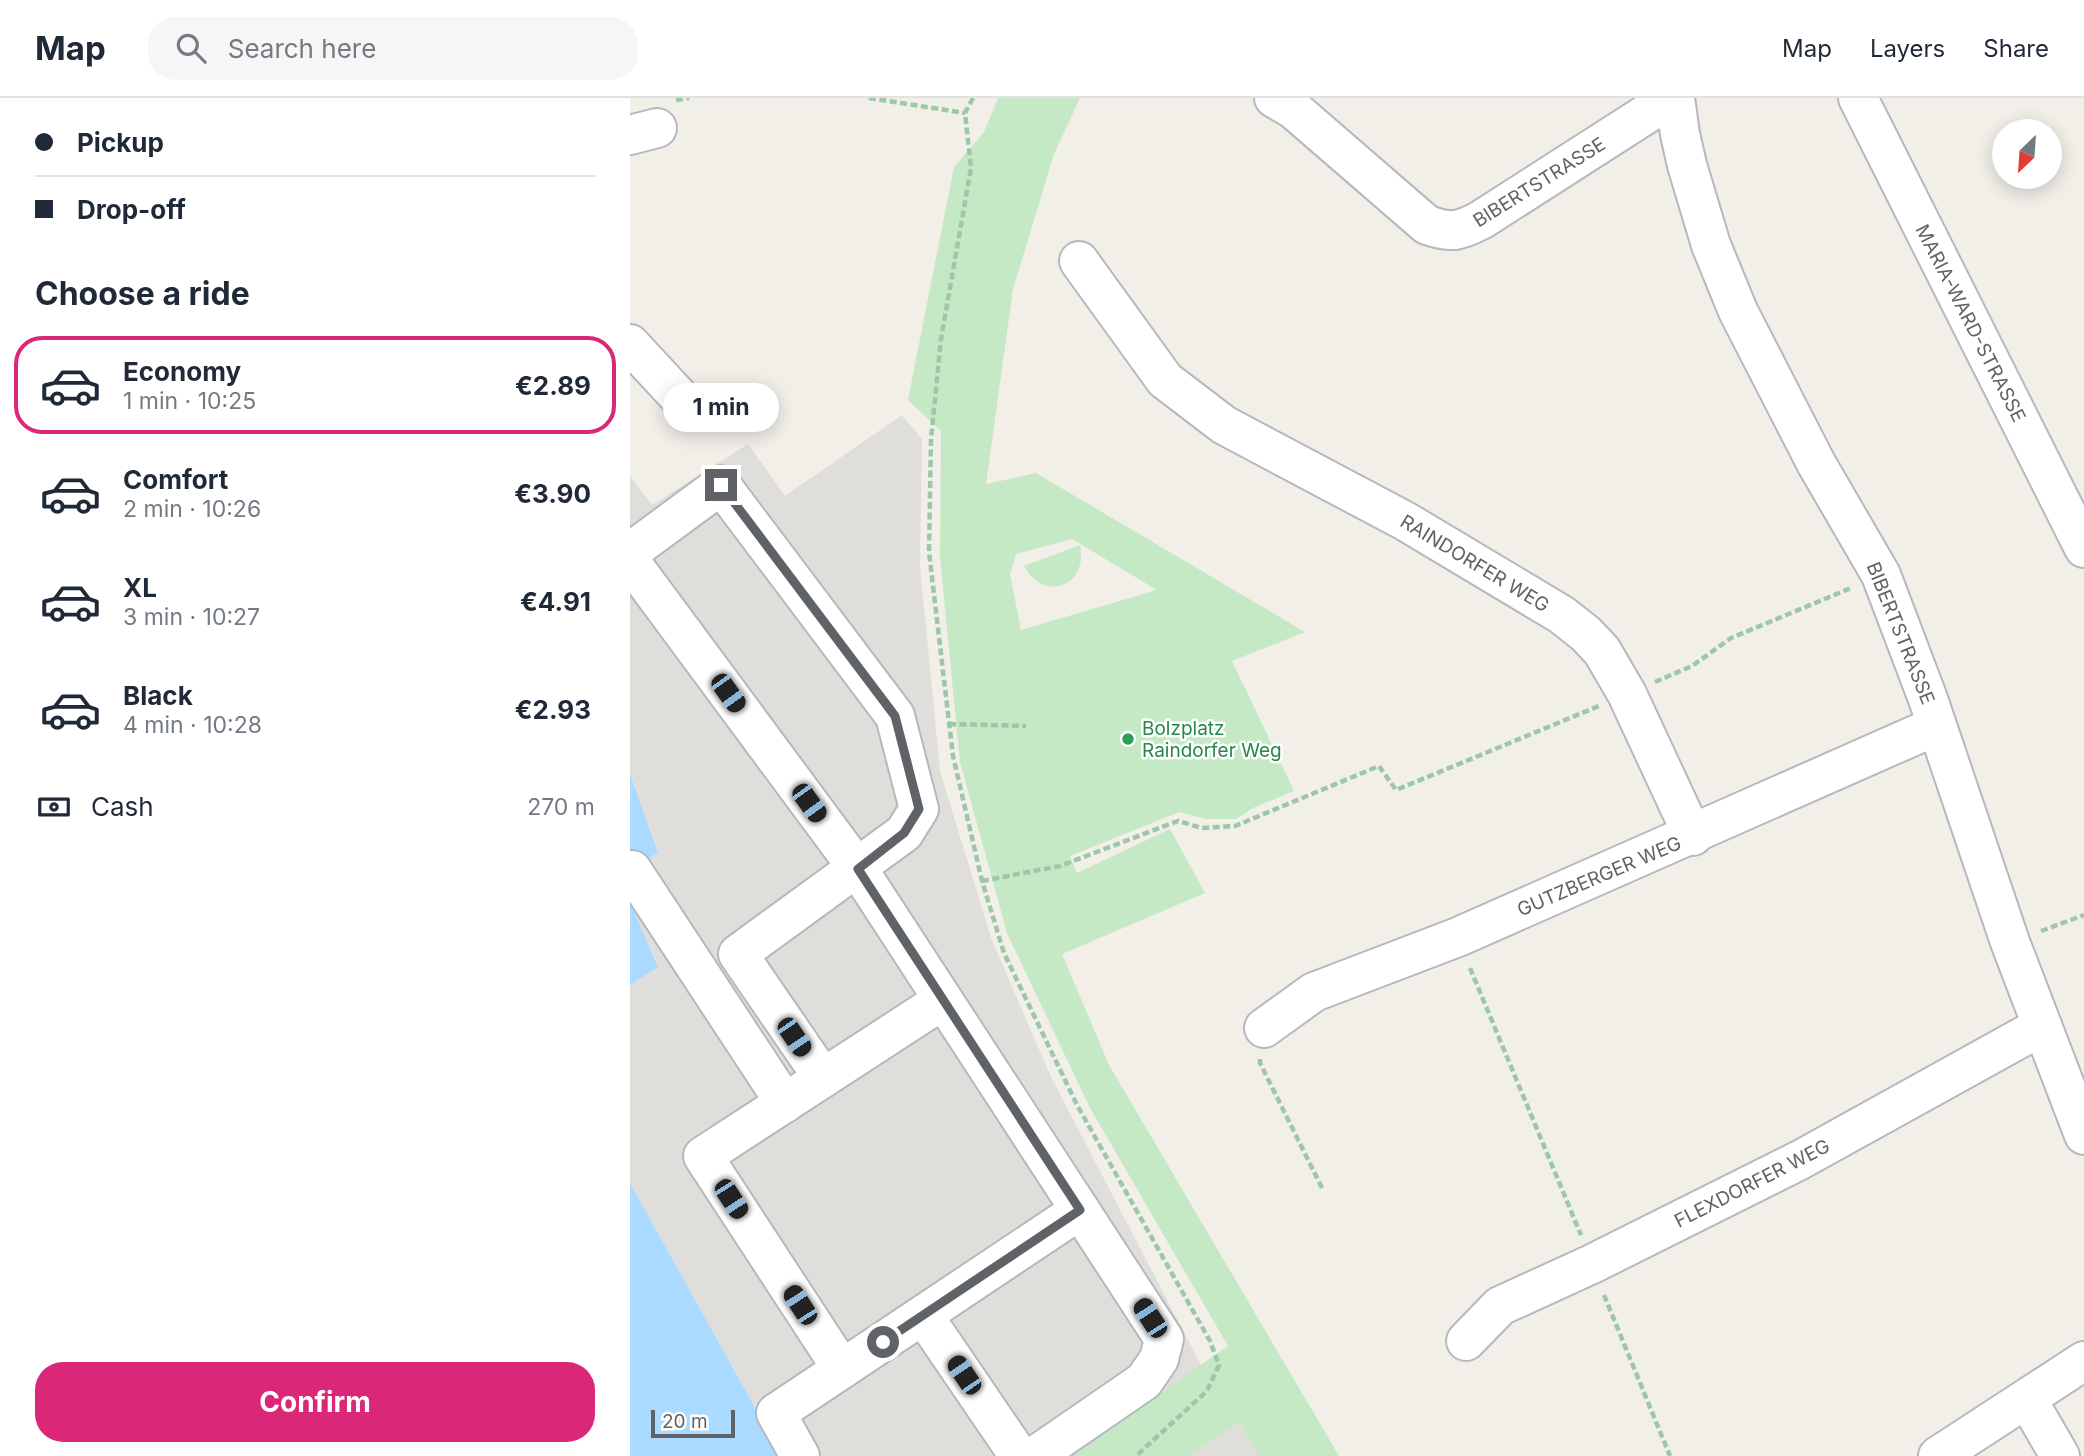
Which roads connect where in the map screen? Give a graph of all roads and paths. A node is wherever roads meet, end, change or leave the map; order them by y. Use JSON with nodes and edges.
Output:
{"nodes":[{"id":1,"x":869,"y":98,"type":"edge"},
{"id":2,"x":973,"y":98,"type":"edge"},
{"id":3,"x":1274,"y":98,"type":"edge"},
{"id":4,"x":1858,"y":98,"type":"edge"},
{"id":5,"x":1675,"y":102,"type":"edge"},
{"id":6,"x":965,"y":113,"type":"junction"},
{"id":7,"x":1079,"y":261,"type":"dead end"},
{"id":8,"x":630,"y":344,"type":"edge"},
{"id":9,"x":679,"y":397,"type":"dead end"},
{"id":10,"x":2084,"y":548,"type":"edge"},
{"id":11,"x":630,"y":551,"type":"edge"},
{"id":12,"x":630,"y":561,"type":"edge"},
{"id":13,"x":1881,"y":575,"type":"junction"},
{"id":14,"x":1627,"y":694,"type":"junction"},
{"id":15,"x":949,"y":724,"type":"junction"},
{"id":16,"x":1026,"y":726,"type":"dead end"},
{"id":17,"x":1936,"y":726,"type":"junction"},
{"id":18,"x":1693,"y":836,"type":"junction"},
{"id":19,"x":858,"y":869,"type":"junction"},
{"id":20,"x":632,"y":870,"type":"dead end"},
{"id":21,"x":982,"y":881,"type":"junction"},
{"id":22,"x":2084,"y":915,"type":"edge"},
{"id":23,"x":1458,"y":937,"type":"junction"},
{"id":24,"x":2010,"y":942,"type":"junction"},
{"id":25,"x":943,"y":1000,"type":"junction"},
{"id":26,"x":2042,"y":1026,"type":"junction"},
{"id":27,"x":1264,"y":1028,"type":"joint"},
{"id":28,"x":823,"y":1078,"type":"junction"},
{"id":29,"x":785,"y":1102,"type":"junction"},
{"id":30,"x":2084,"y":1135,"type":"edge"},
{"id":31,"x":1323,"y":1190,"type":"dead end"},
{"id":32,"x":1080,"y":1210,"type":"junction"},
{"id":33,"x":1592,"y":1264,"type":"junction"},
{"id":34,"x":923,"y":1315,"type":"junction"},
{"id":35,"x":1466,"y":1340,"type":"dead end"},
{"id":36,"x":2084,"y":1361,"type":"edge"},
{"id":37,"x":842,"y":1369,"type":"junction"},
{"id":38,"x":2027,"y":1399,"type":"junction"},
{"id":39,"x":800,"y":1456,"type":"edge"},
{"id":40,"x":1018,"y":1456,"type":"edge"},
{"id":41,"x":1035,"y":1456,"type":"edge"},
{"id":42,"x":1136,"y":1456,"type":"edge"},
{"id":43,"x":1670,"y":1456,"type":"edge"},
{"id":44,"x":1938,"y":1456,"type":"edge"},
{"id":45,"x":2060,"y":1456,"type":"edge"}],
"edges":[{"from":1,"to":6,"type":"path"},
{"from":2,"to":6,"type":"path"},
{"from":3,"to":5,"type":"street","name":"BIBERTSTRASSE"},
{"from":4,"to":10,"type":"street","name":"MARIA-WARD-STRASSE"},
{"from":5,"to":13,"type":"street","name":"BIBERTSTRASSE"},
{"from":6,"to":15,"type":"path"},
{"from":7,"to":14,"type":"street","name":"RAINDORFER WEG"},
{"from":8,"to":9,"type":"street"},
{"from":11,"to":19,"type":"street"},
{"from":12,"to":19,"type":"street"},
{"from":13,"to":14,"type":"path"},
{"from":13,"to":17,"type":"street","name":"BIBERTSTRASSE"},
{"from":14,"to":18,"type":"street","name":"RAINDORFER WEG"},
{"from":14,"to":21,"type":"path"},
{"from":15,"to":16,"type":"path"},
{"from":15,"to":21,"type":"path"},
{"from":17,"to":18,"type":"street","name":"GUTZBERGER WEG"},
{"from":17,"to":24,"type":"street","name":"BIBERTSTRASSE"},
{"from":18,"to":23,"type":"street","name":"GUTZBERGER WEG"},
{"from":19,"to":25,"type":"street"},
{"from":19,"to":28,"type":"street"},
{"from":20,"to":29,"type":"street"},
{"from":21,"to":42,"type":"path"},
{"from":22,"to":24,"type":"path"},
{"from":23,"to":27,"type":"street","name":"GUTZBERGER WEG"},
{"from":23,"to":33,"type":"path"},
{"from":24,"to":26,"type":"street","name":"BIBERTSTRASSE"},
{"from":25,"to":28,"type":"street"},
{"from":25,"to":32,"type":"street"},
{"from":26,"to":30,"type":"street","name":"BIBERTSTRASSE"},
{"from":26,"to":33,"type":"street","name":"FLEXDORFER WEG"},
{"from":27,"to":31,"type":"path"},
{"from":28,"to":29,"type":"street"},
{"from":29,"to":37,"type":"street"},
{"from":32,"to":34,"type":"street"},
{"from":32,"to":41,"type":"street"},
{"from":33,"to":35,"type":"street","name":"FLEXDORFER WEG"},
{"from":33,"to":43,"type":"path"},
{"from":34,"to":37,"type":"street"},
{"from":34,"to":40,"type":"street"},
{"from":36,"to":38,"type":"street"},
{"from":37,"to":39,"type":"street"},
{"from":38,"to":44,"type":"street"},
{"from":38,"to":45,"type":"street"}]}
